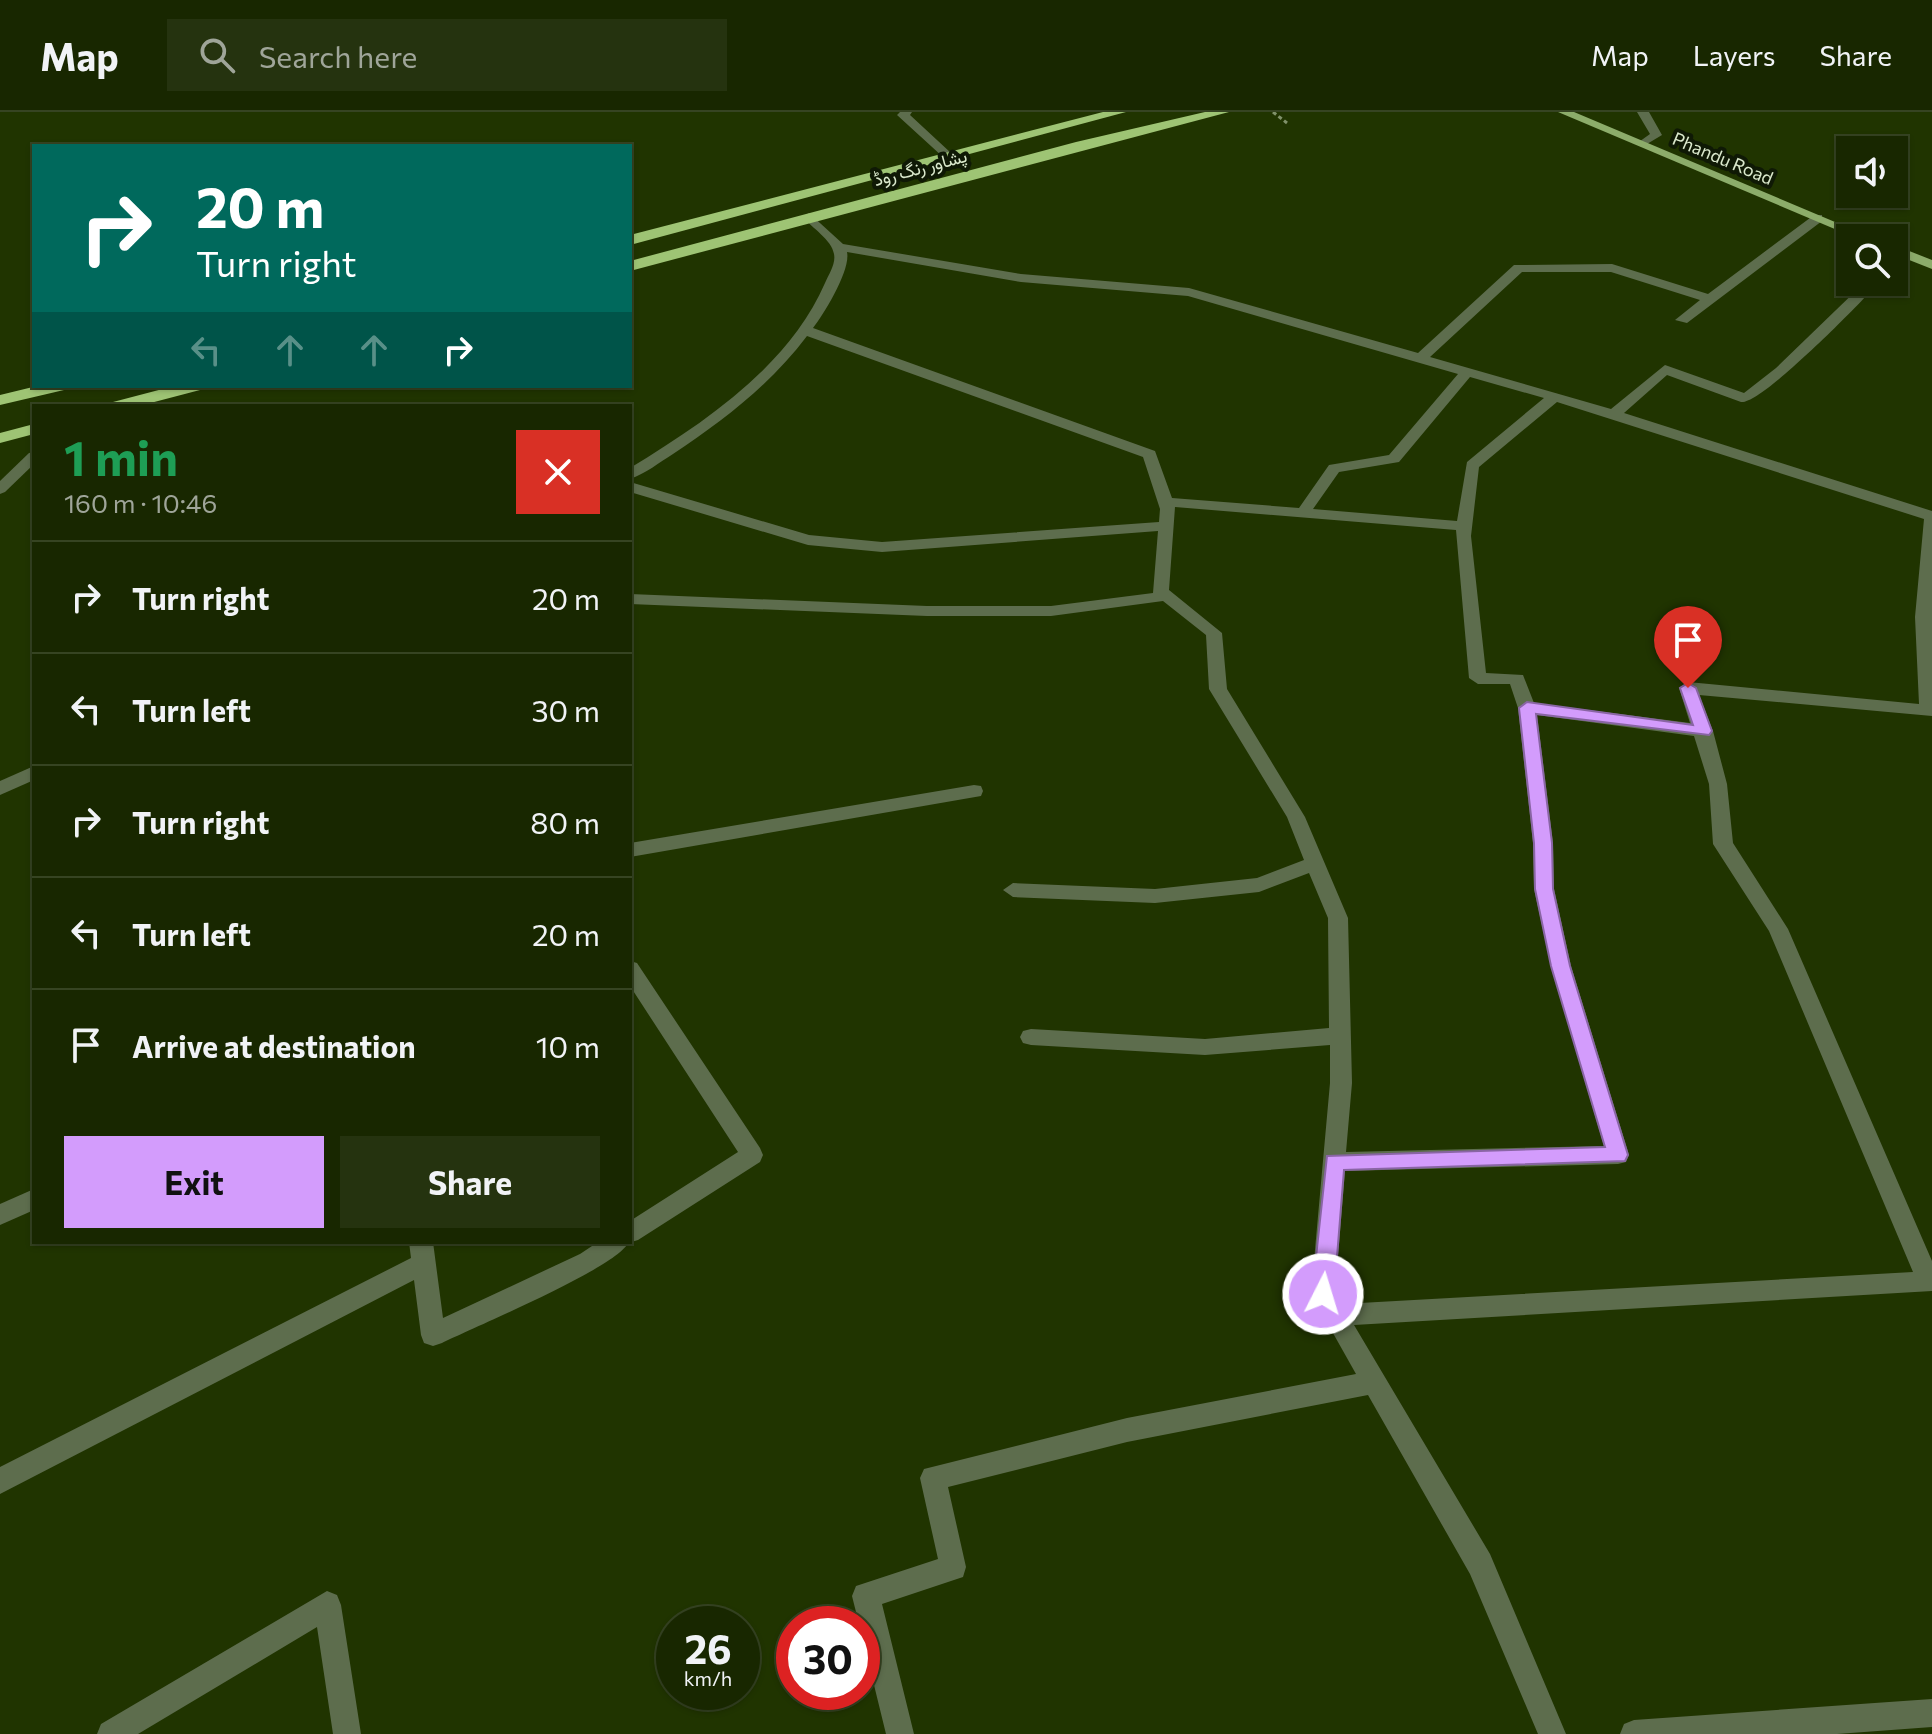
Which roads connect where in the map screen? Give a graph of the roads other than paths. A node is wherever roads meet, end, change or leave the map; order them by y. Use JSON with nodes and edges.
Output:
{"nodes":[{"id":1,"x":906,"y":112,"type":"edge"},
{"id":2,"x":1119,"y":112,"type":"edge"},
{"id":3,"x":1222,"y":112,"type":"edge"},
{"id":4,"x":1564,"y":112,"type":"edge"},
{"id":5,"x":1643,"y":112,"type":"edge"},
{"id":6,"x":1642,"y":144,"type":"junction"},
{"id":7,"x":947,"y":155,"type":"junction"},
{"id":8,"x":809,"y":217,"type":"junction"},
{"id":9,"x":1818,"y":218,"type":"junction"},
{"id":10,"x":1836,"y":225,"type":"edge"},
{"id":11,"x":632,"y":239,"type":"edge"},
{"id":12,"x":839,"y":247,"type":"junction"},
{"id":13,"x":1908,"y":258,"type":"edge"},
{"id":14,"x":632,"y":265,"type":"edge"},
{"id":15,"x":1932,"y":265,"type":"edge"},
{"id":16,"x":1858,"y":296,"type":"edge"},
{"id":17,"x":1710,"y":299,"type":"junction"},
{"id":18,"x":1682,"y":320,"type":"dead end"},
{"id":19,"x":804,"y":330,"type":"junction"},
{"id":20,"x":1422,"y":357,"type":"junction"},
{"id":21,"x":1468,"y":371,"type":"junction"},
{"id":22,"x":50,"y":388,"type":"edge"},
{"id":23,"x":188,"y":388,"type":"edge"},
{"id":24,"x":1555,"y":397,"type":"junction"},
{"id":25,"x":0,"y":400,"type":"edge"},
{"id":26,"x":148,"y":402,"type":"edge"},
{"id":27,"x":1614,"y":414,"type":"junction"},
{"id":28,"x":32,"y":430,"type":"edge"},
{"id":29,"x":0,"y":438,"type":"edge"},
{"id":30,"x":32,"y":458,"type":"edge"},
{"id":31,"x":632,"y":473,"type":"edge"},
{"id":32,"x":632,"y":488,"type":"edge"},
{"id":33,"x":0,"y":489,"type":"edge"},
{"id":34,"x":1165,"y":502,"type":"junction"},
{"id":35,"x":1303,"y":513,"type":"junction"},
{"id":36,"x":1932,"y":516,"type":"edge"},
{"id":37,"x":1167,"y":526,"type":"junction"},
{"id":38,"x":1465,"y":526,"type":"junction"},
{"id":39,"x":1166,"y":596,"type":"junction"},
{"id":40,"x":632,"y":599,"type":"edge"},
{"id":41,"x":1527,"y":708,"type":"junction"},
{"id":42,"x":1704,"y":731,"type":"junction"},
{"id":43,"x":32,"y":773,"type":"edge"},
{"id":44,"x":0,"y":789,"type":"edge"},
{"id":45,"x":974,"y":791,"type":"dead end"},
{"id":46,"x":632,"y":850,"type":"edge"},
{"id":47,"x":1315,"y":863,"type":"junction"},
{"id":48,"x":1013,"y":890,"type":"dead end"},
{"id":49,"x":632,"y":972,"type":"edge"},
{"id":50,"x":1340,"y":1036,"type":"junction"},
{"id":51,"x":1031,"y":1037,"type":"dead end"},
{"id":52,"x":1334,"y":1162,"type":"junction"},
{"id":53,"x":32,"y":1200,"type":"edge"},
{"id":54,"x":0,"y":1215,"type":"edge"},
{"id":55,"x":632,"y":1232,"type":"edge"},
{"id":56,"x":614,"y":1244,"type":"edge"},
{"id":57,"x":423,"y":1252,"type":"edge"},
{"id":58,"x":1336,"y":1315,"type":"junction"},
{"id":59,"x":1374,"y":1382,"type":"junction"},
{"id":60,"x":0,"y":1481,"type":"edge"},
{"id":61,"x":1932,"y":1713,"type":"edge"},
{"id":62,"x":111,"y":1734,"type":"edge"},
{"id":63,"x":347,"y":1734,"type":"edge"},
{"id":64,"x":900,"y":1734,"type":"edge"},
{"id":65,"x":1552,"y":1734,"type":"edge"},
{"id":66,"x":1634,"y":1734,"type":"edge"}],
"edges":[{"from":1,"to":7,"type":"street"},
{"from":2,"to":7,"type":"highway","name":"پشاور رنگ روڈ"},
{"from":3,"to":8,"type":"highway","name":"پشاور رنگ روڈ"},
{"from":4,"to":6,"type":"main road","name":"Phandu Road"},
{"from":5,"to":6,"type":"street"},
{"from":6,"to":9,"type":"main road","name":"Phandu Road"},
{"from":7,"to":11,"type":"highway","name":"پشاور رنگ روڈ"},
{"from":8,"to":12,"type":"street"},
{"from":8,"to":14,"type":"highway","name":"پشاور رنگ روڈ"},
{"from":9,"to":10,"type":"main road","name":"Phandu Road"},
{"from":9,"to":17,"type":"street"},
{"from":12,"to":19,"type":"street"},
{"from":12,"to":20,"type":"street"},
{"from":13,"to":15,"type":"main road"},
{"from":16,"to":27,"type":"street"},
{"from":17,"to":18,"type":"street"},
{"from":17,"to":20,"type":"street"},
{"from":19,"to":31,"type":"street"},
{"from":19,"to":34,"type":"street"},
{"from":20,"to":21,"type":"street"},
{"from":21,"to":24,"type":"street"},
{"from":21,"to":35,"type":"street"},
{"from":22,"to":25,"type":"highway"},
{"from":23,"to":26,"type":"highway"},
{"from":24,"to":27,"type":"street"},
{"from":24,"to":38,"type":"street"},
{"from":27,"to":36,"type":"street"},
{"from":28,"to":29,"type":"highway"},
{"from":30,"to":33,"type":"street"},
{"from":32,"to":37,"type":"street"},
{"from":34,"to":35,"type":"street"},
{"from":34,"to":37,"type":"street"},
{"from":35,"to":38,"type":"street"},
{"from":36,"to":42,"type":"street"},
{"from":37,"to":39,"type":"street"},
{"from":38,"to":41,"type":"street"},
{"from":39,"to":40,"type":"street"},
{"from":39,"to":47,"type":"street"},
{"from":41,"to":42,"type":"street"},
{"from":41,"to":52,"type":"street"},
{"from":42,"to":58,"type":"street"},
{"from":43,"to":44,"type":"street"},
{"from":45,"to":46,"type":"street"},
{"from":47,"to":48,"type":"street"},
{"from":47,"to":50,"type":"street"},
{"from":49,"to":55,"type":"street"},
{"from":50,"to":51,"type":"street"},
{"from":50,"to":52,"type":"street"},
{"from":52,"to":58,"type":"street"},
{"from":53,"to":54,"type":"street"},
{"from":56,"to":57,"type":"street"},
{"from":57,"to":60,"type":"street"},
{"from":58,"to":59,"type":"street"},
{"from":59,"to":64,"type":"street"},
{"from":59,"to":65,"type":"street"},
{"from":61,"to":66,"type":"street"},
{"from":62,"to":63,"type":"street"}]}
